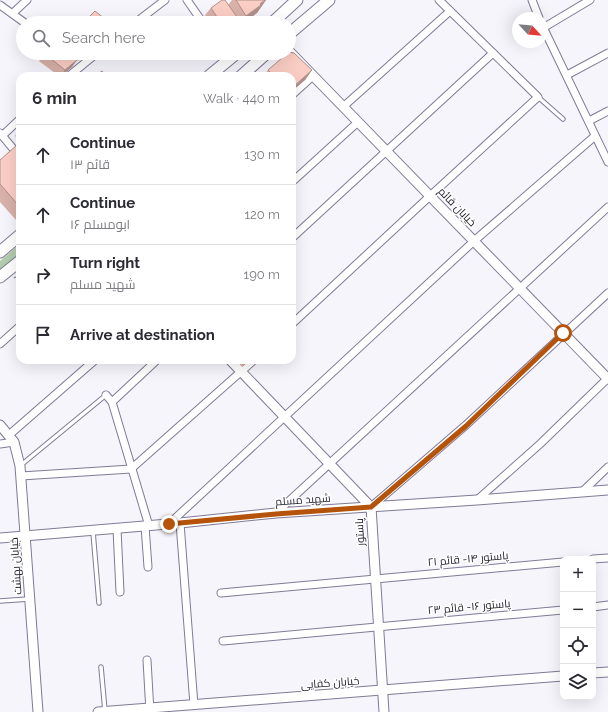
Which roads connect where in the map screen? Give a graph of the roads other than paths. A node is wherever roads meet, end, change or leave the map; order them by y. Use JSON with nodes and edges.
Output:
{"nodes":[{"id":1,"x":27,"y":0,"type":"edge"},
{"id":2,"x":165,"y":0,"type":"edge"},
{"id":3,"x":187,"y":0,"type":"edge"},
{"id":4,"x":297,"y":0,"type":"edge"},
{"id":5,"x":329,"y":0,"type":"edge"},
{"id":6,"x":439,"y":0,"type":"edge"},
{"id":7,"x":532,"y":0,"type":"edge"},
{"id":8,"x":590,"y":0,"type":"edge"},
{"id":9,"x":0,"y":5,"type":"edge"},
{"id":10,"x":450,"y":11,"type":"junction"},
{"id":11,"x":537,"y":12,"type":"edge"},
{"id":12,"x":13,"y":13,"type":"junction"},
{"id":13,"x":17,"y":16,"type":"edge"},
{"id":14,"x":145,"y":16,"type":"edge"},
{"id":15,"x":198,"y":16,"type":"edge"},
{"id":16,"x":280,"y":16,"type":"edge"},
{"id":17,"x":548,"y":23,"type":"edge"},
{"id":18,"x":296,"y":28,"type":"edge"},
{"id":19,"x":548,"y":36,"type":"edge"},
{"id":20,"x":494,"y":53,"type":"junction"},
{"id":21,"x":608,"y":53,"type":"edge"},
{"id":22,"x":296,"y":58,"type":"edge"},
{"id":23,"x":88,"y":60,"type":"edge"},
{"id":24,"x":225,"y":60,"type":"edge"},
{"id":25,"x":259,"y":60,"type":"edge"},
{"id":26,"x":73,"y":72,"type":"edge"},
{"id":27,"x":214,"y":72,"type":"edge"},
{"id":28,"x":246,"y":72,"type":"edge"},
{"id":29,"x":567,"y":75,"type":"junction"},
{"id":30,"x":314,"y":76,"type":"junction"},
{"id":31,"x":296,"y":92,"type":"edge"},
{"id":32,"x":538,"y":97,"type":"junction"},
{"id":33,"x":343,"y":107,"type":"junction"},
{"id":34,"x":608,"y":111,"type":"edge"},
{"id":35,"x":562,"y":119,"type":"dead end"},
{"id":36,"x":589,"y":121,"type":"junction"},
{"id":37,"x":16,"y":122,"type":"edge"},
{"id":38,"x":358,"y":122,"type":"junction"},
{"id":39,"x":1,"y":134,"type":"edge"},
{"id":40,"x":595,"y":136,"type":"junction"},
{"id":41,"x":386,"y":151,"type":"junction"},
{"id":42,"x":16,"y":152,"type":"edge"},
{"id":43,"x":608,"y":162,"type":"edge"},
{"id":44,"x":296,"y":178,"type":"edge"},
{"id":45,"x":430,"y":196,"type":"junction"},
{"id":46,"x":608,"y":207,"type":"edge"},
{"id":47,"x":296,"y":234,"type":"edge"},
{"id":48,"x":16,"y":238,"type":"edge"},
{"id":49,"x":474,"y":241,"type":"junction"},
{"id":50,"x":0,"y":252,"type":"edge"},
{"id":51,"x":16,"y":264,"type":"edge"},
{"id":52,"x":0,"y":276,"type":"edge"},
{"id":53,"x":520,"y":288,"type":"junction"},
{"id":54,"x":608,"y":293,"type":"edge"},
{"id":55,"x":296,"y":320,"type":"edge"},
{"id":56,"x":16,"y":330,"type":"edge"},
{"id":57,"x":563,"y":333,"type":"junction"},
{"id":58,"x":0,"y":344,"type":"edge"},
{"id":59,"x":90,"y":364,"type":"edge"},
{"id":60,"x":153,"y":364,"type":"edge"},
{"id":61,"x":234,"y":364,"type":"edge"},
{"id":62,"x":250,"y":364,"type":"edge"},
{"id":63,"x":241,"y":372,"type":"junction"},
{"id":64,"x":608,"y":379,"type":"edge"},
{"id":65,"x":106,"y":394,"type":"joint"},
{"id":66,"x":112,"y":402,"type":"junction"},
{"id":67,"x":285,"y":417,"type":"junction"},
{"id":68,"x":0,"y":425,"type":"edge"},
{"id":69,"x":12,"y":439,"type":"junction"},
{"id":70,"x":0,"y":444,"type":"edge"},
{"id":71,"x":330,"y":464,"type":"junction"},
{"id":72,"x":20,"y":466,"type":"junction"},
{"id":73,"x":608,"y":467,"type":"edge"},
{"id":74,"x":131,"y":470,"type":"junction"},
{"id":75,"x":21,"y":476,"type":"junction"},
{"id":76,"x":608,"y":490,"type":"edge"},
{"id":77,"x":582,"y":492,"type":"junction"},
{"id":78,"x":477,"y":500,"type":"junction"},
{"id":79,"x":371,"y":507,"type":"junction"},
{"id":80,"x":276,"y":514,"type":"junction"},
{"id":81,"x":180,"y":523,"type":"junction"},
{"id":82,"x":169,"y":524,"type":"junction"},
{"id":83,"x":147,"y":526,"type":"junction"},
{"id":84,"x":117,"y":529,"type":"junction"},
{"id":85,"x":93,"y":530,"type":"junction"},
{"id":86,"x":25,"y":536,"type":"junction"},
{"id":87,"x":0,"y":538,"type":"edge"},
{"id":88,"x":608,"y":558,"type":"edge"},
{"id":89,"x":596,"y":559,"type":"edge"},
{"id":90,"x":560,"y":562,"type":"edge"},
{"id":91,"x":148,"y":567,"type":"dead end"},
{"id":92,"x":375,"y":579,"type":"junction"},
{"id":93,"x":120,"y":592,"type":"dead end"},
{"id":94,"x":221,"y":593,"type":"dead end"},
{"id":95,"x":30,"y":599,"type":"junction"},
{"id":96,"x":0,"y":601,"type":"edge"},
{"id":97,"x":99,"y":604,"type":"dead end"},
{"id":98,"x":608,"y":605,"type":"edge"},
{"id":99,"x":596,"y":607,"type":"edge"},
{"id":100,"x":560,"y":610,"type":"edge"},
{"id":101,"x":378,"y":626,"type":"junction"},
{"id":102,"x":223,"y":641,"type":"dead end"},
{"id":103,"x":147,"y":660,"type":"dead end"},
{"id":104,"x":102,"y":667,"type":"dead end"},
{"id":105,"x":608,"y":672,"type":"edge"},
{"id":106,"x":596,"y":674,"type":"edge"},
{"id":107,"x":560,"y":676,"type":"edge"},
{"id":108,"x":382,"y":691,"type":"junction"},
{"id":109,"x":194,"y":705,"type":"junction"},
{"id":110,"x":150,"y":710,"type":"edge"},
{"id":111,"x":38,"y":712,"type":"edge"},
{"id":112,"x":98,"y":712,"type":"edge"},
{"id":113,"x":105,"y":712,"type":"edge"},
{"id":114,"x":384,"y":712,"type":"edge"}],
"edges":[{"from":1,"to":12,"type":"street"},
{"from":2,"to":14,"type":"street"},
{"from":3,"to":15,"type":"street"},
{"from":4,"to":16,"type":"main road"},
{"from":5,"to":18,"type":"main road"},
{"from":6,"to":10,"type":"street"},
{"from":7,"to":11,"type":"street"},
{"from":8,"to":17,"type":"street"},
{"from":9,"to":12,"type":"street"},
{"from":10,"to":20,"type":"street"},
{"from":10,"to":33,"type":"street"},
{"from":12,"to":13,"type":"street"},
{"from":19,"to":29,"type":"street"},
{"from":20,"to":32,"type":"street"},
{"from":20,"to":41,"type":"street"},
{"from":21,"to":29,"type":"street"},
{"from":22,"to":30,"type":"street","name":"خیابان قائم"},
{"from":23,"to":26,"type":"street"},
{"from":24,"to":27,"type":"main road"},
{"from":25,"to":28,"type":"main road"},
{"from":29,"to":36,"type":"street"},
{"from":30,"to":31,"type":"street"},
{"from":30,"to":33,"type":"street","name":"خیابان قائم"},
{"from":32,"to":35,"type":"lane"},
{"from":32,"to":45,"type":"street"},
{"from":33,"to":38,"type":"street","name":"خیابان قائم"},
{"from":34,"to":36,"type":"street"},
{"from":36,"to":40,"type":"street"},
{"from":37,"to":39,"type":"street"},
{"from":38,"to":41,"type":"street","name":"خیابان قائم"},
{"from":38,"to":44,"type":"street"},
{"from":39,"to":42,"type":"street"},
{"from":40,"to":43,"type":"street"},
{"from":40,"to":49,"type":"street"},
{"from":41,"to":45,"type":"street","name":"خیابان قائم"},
{"from":41,"to":47,"type":"street"},
{"from":45,"to":49,"type":"street","name":"خیابان قائم"},
{"from":45,"to":55,"type":"street"},
{"from":46,"to":53,"type":"street"},
{"from":48,"to":50,"type":"main road"},
{"from":49,"to":53,"type":"street","name":"خیابان قائم"},
{"from":49,"to":67,"type":"street"},
{"from":51,"to":52,"type":"main road"},
{"from":53,"to":57,"type":"street","name":"خیابان قائم"},
{"from":53,"to":71,"type":"street"},
{"from":54,"to":57,"type":"street"},
{"from":56,"to":58,"type":"street"},
{"from":57,"to":64,"type":"street","name":"خیابان قائم"},
{"from":57,"to":79,"type":"street"},
{"from":59,"to":69,"type":"street"},
{"from":60,"to":66,"type":"street"},
{"from":61,"to":63,"type":"street","name":"پاستور"},
{"from":62,"to":63,"type":"street"},
{"from":63,"to":67,"type":"street","name":"پاستور"},
{"from":63,"to":74,"type":"street"},
{"from":64,"to":78,"type":"street"},
{"from":65,"to":66,"type":"street"},
{"from":65,"to":72,"type":"lane"},
{"from":66,"to":74,"type":"street"},
{"from":67,"to":71,"type":"street","name":"پاستور"},
{"from":67,"to":82,"type":"street"},
{"from":68,"to":69,"type":"street","name":"خیابان بهشت"},
{"from":69,"to":70,"type":"street"},
{"from":69,"to":72,"type":"street","name":"خیابان بهشت"},
{"from":71,"to":79,"type":"street","name":"پاستور"},
{"from":71,"to":80,"type":"street"},
{"from":72,"to":75,"type":"street","name":"خیابان بهشت"},
{"from":73,"to":77,"type":"street"},
{"from":74,"to":75,"type":"street"},
{"from":74,"to":83,"type":"street"},
{"from":75,"to":86,"type":"street","name":"خیابان بهشت"},
{"from":76,"to":77,"type":"street","name":"شهید مسلم"},
{"from":77,"to":78,"type":"street","name":"شهید مسلم"},
{"from":78,"to":79,"type":"street","name":"شهید مسلم"},
{"from":79,"to":80,"type":"street","name":"شهید مسلم"},
{"from":79,"to":92,"type":"street","name":"پاستور"},
{"from":80,"to":81,"type":"street","name":"شهید مسلم"},
{"from":81,"to":82,"type":"street","name":"شهید مسلم"},
{"from":81,"to":109,"type":"street"},
{"from":82,"to":83,"type":"street","name":"شهید مسلم"},
{"from":83,"to":84,"type":"street","name":"شهید مسلم"},
{"from":83,"to":91,"type":"street"},
{"from":84,"to":85,"type":"street","name":"شهید مسلم"},
{"from":84,"to":93,"type":"street"},
{"from":85,"to":86,"type":"street","name":"شهید مسلم"},
{"from":85,"to":97,"type":"lane"},
{"from":86,"to":87,"type":"street","name":"شهید مسلم"},
{"from":86,"to":95,"type":"street","name":"خیابان بهشت"},
{"from":88,"to":89,"type":"street"},
{"from":90,"to":92,"type":"street","name":"پاستور ۱۴- قائم ۲۱"},
{"from":92,"to":94,"type":"street","name":"پاستور ۱۴- قائم ۲۱"},
{"from":92,"to":101,"type":"street","name":"پاستور"},
{"from":95,"to":96,"type":"lane"},
{"from":95,"to":111,"type":"street","name":"خیابان بهشت"},
{"from":98,"to":99,"type":"street"},
{"from":100,"to":101,"type":"street","name":"پاستور ۱۶- قائم ۲۳"},
{"from":101,"to":102,"type":"street","name":"پاستور ۱۶- قائم ۲۳"},
{"from":101,"to":108,"type":"street","name":"پاستور"},
{"from":103,"to":110,"type":"street"},
{"from":104,"to":113,"type":"lane"},
{"from":105,"to":106,"type":"street"},
{"from":107,"to":108,"type":"street","name":"خیابان کفایی"},
{"from":108,"to":109,"type":"street","name":"خیابان کفایی"},
{"from":108,"to":114,"type":"street","name":"پاستور"},
{"from":109,"to":110,"type":"street","name":"خیابان کفایی"},
{"from":110,"to":113,"type":"street","name":"خیابان کفایی"},
{"from":112,"to":113,"type":"street","name":"خیابان کفایی"}]}
